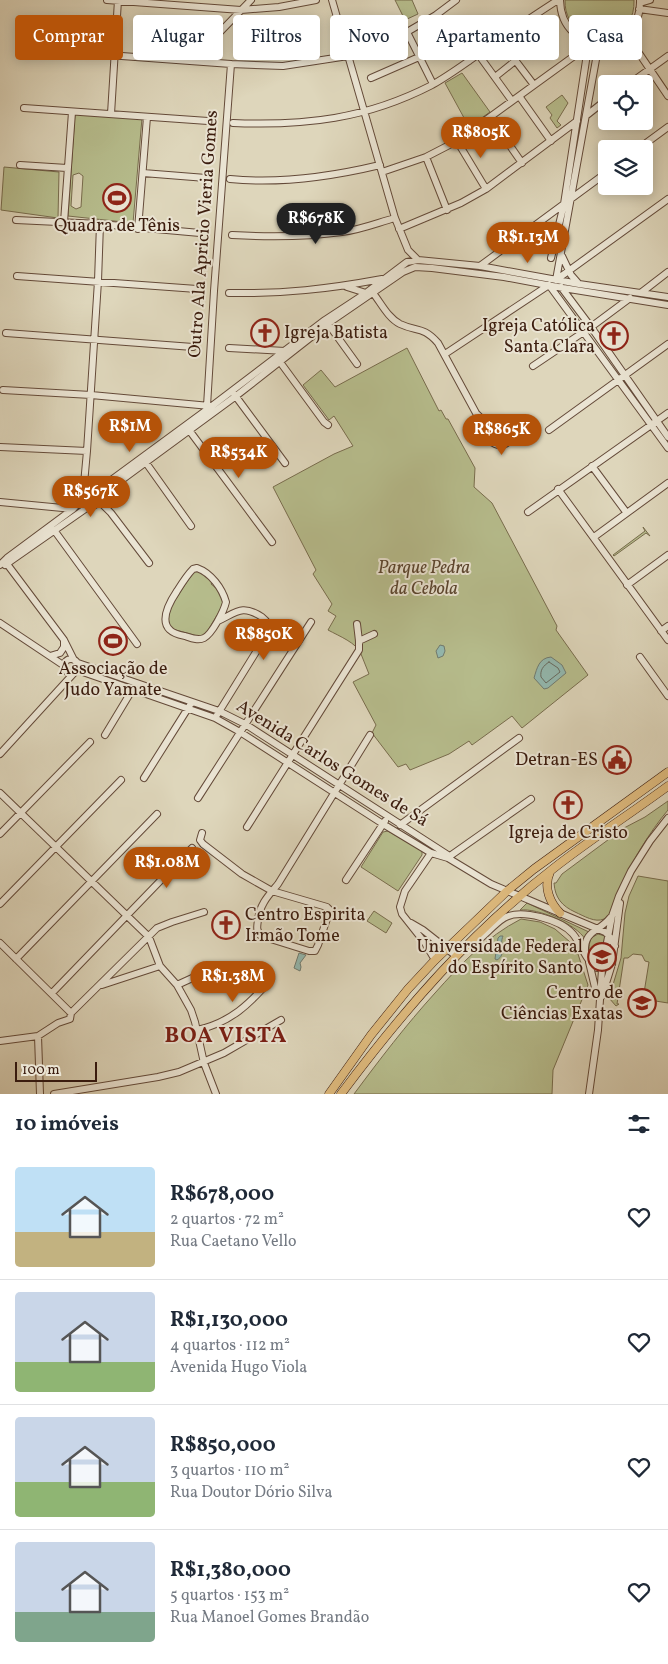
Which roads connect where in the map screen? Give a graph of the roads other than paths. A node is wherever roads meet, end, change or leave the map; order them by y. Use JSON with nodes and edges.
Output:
{"nodes":[{"id":1,"x":106,"y":0,"type":"edge"},
{"id":2,"x":118,"y":0,"type":"edge"},
{"id":3,"x":251,"y":0,"type":"edge"},
{"id":4,"x":316,"y":0,"type":"edge"},
{"id":5,"x":332,"y":0,"type":"edge"},
{"id":6,"x":456,"y":0,"type":"edge"},
{"id":7,"x":559,"y":0,"type":"edge"},
{"id":8,"x":650,"y":0,"type":"edge"},
{"id":9,"x":640,"y":4,"type":"edge"},
{"id":10,"x":241,"y":10,"type":"junction"},
{"id":11,"x":668,"y":13,"type":"edge"},
{"id":12,"x":436,"y":14,"type":"joint"},
{"id":13,"x":117,"y":15,"type":"edge"},
{"id":14,"x":336,"y":15,"type":"edge"},
{"id":15,"x":536,"y":15,"type":"edge"},
{"id":16,"x":569,"y":27,"type":"edge"},
{"id":17,"x":408,"y":31,"type":"edge"},
{"id":18,"x":408,"y":34,"type":"edge"},
{"id":19,"x":418,"y":55,"type":"edge"},
{"id":20,"x":668,"y":56,"type":"edge"},
{"id":21,"x":123,"y":57,"type":"edge"},
{"id":22,"x":418,"y":57,"type":"edge"},
{"id":23,"x":330,"y":59,"type":"edge"},
{"id":24,"x":642,"y":59,"type":"edge"},
{"id":25,"x":115,"y":60,"type":"edge"},
{"id":26,"x":349,"y":60,"type":"edge"},
{"id":27,"x":421,"y":60,"type":"edge"},
{"id":28,"x":482,"y":60,"type":"edge"},
{"id":29,"x":569,"y":60,"type":"edge"},
{"id":30,"x":583,"y":60,"type":"edge"},
{"id":31,"x":587,"y":60,"type":"edge"},
{"id":32,"x":596,"y":60,"type":"edge"},
{"id":33,"x":192,"y":61,"type":"junction"},
{"id":34,"x":469,"y":61,"type":"edge"},
{"id":35,"x":515,"y":61,"type":"joint"},
{"id":36,"x":231,"y":64,"type":"junction"},
{"id":37,"x":586,"y":64,"type":"junction"},
{"id":38,"x":649,"y":70,"type":"junction"},
{"id":39,"x":642,"y":75,"type":"edge"},
{"id":40,"x":495,"y":77,"type":"junction"},
{"id":41,"x":371,"y":78,"type":"dead end"},
{"id":42,"x":433,"y":84,"type":"junction"},
{"id":43,"x":534,"y":85,"type":"junction"},
{"id":44,"x":519,"y":96,"type":"junction"},
{"id":45,"x":668,"y":96,"type":"edge"},
{"id":46,"x":512,"y":102,"type":"junction"},
{"id":47,"x":598,"y":106,"type":"edge"},
{"id":48,"x":24,"y":108,"type":"dead end"},
{"id":49,"x":72,"y":112,"type":"junction"},
{"id":50,"x":365,"y":112,"type":"junction"},
{"id":51,"x":111,"y":114,"type":"junction"},
{"id":52,"x":587,"y":115,"type":"junction"},
{"id":53,"x":147,"y":117,"type":"junction"},
{"id":54,"x":490,"y":117,"type":"junction"},
{"id":55,"x":208,"y":121,"type":"dead end"},
{"id":56,"x":577,"y":121,"type":"junction"},
{"id":57,"x":233,"y":123,"type":"dead end"},
{"id":58,"x":668,"y":127,"type":"edge"},
{"id":59,"x":650,"y":140,"type":"edge"},
{"id":60,"x":458,"y":141,"type":"junction"},
{"id":61,"x":551,"y":141,"type":"junction"},
{"id":62,"x":426,"y":157,"type":"junction"},
{"id":63,"x":522,"y":163,"type":"junction"},
{"id":64,"x":20,"y":165,"type":"dead end"},
{"id":65,"x":380,"y":165,"type":"junction"},
{"id":66,"x":67,"y":168,"type":"junction"},
{"id":67,"x":382,"y":172,"type":"junction"},
{"id":68,"x":143,"y":173,"type":"junction"},
{"id":69,"x":206,"y":178,"type":"dead end"},
{"id":70,"x":598,"y":178,"type":"edge"},
{"id":71,"x":230,"y":179,"type":"dead end"},
{"id":72,"x":486,"y":189,"type":"junction"},
{"id":73,"x":572,"y":198,"type":"junction"},
{"id":74,"x":668,"y":199,"type":"edge"},
{"id":75,"x":564,"y":204,"type":"junction"},
{"id":76,"x":447,"y":210,"type":"junction"},
{"id":77,"x":395,"y":218,"type":"junction"},
{"id":78,"x":16,"y":220,"type":"dead end"},
{"id":79,"x":64,"y":222,"type":"junction"},
{"id":80,"x":100,"y":224,"type":"junction"},
{"id":81,"x":138,"y":229,"type":"junction"},
{"id":82,"x":398,"y":229,"type":"junction"},
{"id":83,"x":562,"y":230,"type":"junction"},
{"id":84,"x":200,"y":233,"type":"dead end"},
{"id":85,"x":232,"y":235,"type":"dead end"},
{"id":86,"x":404,"y":243,"type":"junction"},
{"id":87,"x":561,"y":254,"type":"junction"},
{"id":88,"x":550,"y":258,"type":"dead end"},
{"id":89,"x":418,"y":260,"type":"junction"},
{"id":90,"x":407,"y":262,"type":"junction"},
{"id":91,"x":480,"y":266,"type":"junction"},
{"id":92,"x":415,"y":267,"type":"junction"},
{"id":93,"x":569,"y":271,"type":"junction"},
{"id":94,"x":668,"y":272,"type":"edge"},
{"id":95,"x":17,"y":276,"type":"dead end"},
{"id":96,"x":383,"y":279,"type":"junction"},
{"id":97,"x":98,"y":281,"type":"junction"},
{"id":98,"x":552,"y":281,"type":"junction"},
{"id":99,"x":533,"y":282,"type":"junction"},
{"id":100,"x":579,"y":284,"type":"junction"},
{"id":101,"x":343,"y":286,"type":"junction"},
{"id":102,"x":562,"y":288,"type":"junction"},
{"id":103,"x":197,"y":289,"type":"dead end"},
{"id":104,"x":642,"y":292,"type":"junction"},
{"id":105,"x":229,"y":293,"type":"dead end"},
{"id":106,"x":370,"y":293,"type":"junction"},
{"id":107,"x":532,"y":295,"type":"junction"},
{"id":108,"x":668,"y":297,"type":"edge"},
{"id":109,"x":630,"y":298,"type":"junction"},
{"id":110,"x":668,"y":305,"type":"edge"},
{"id":111,"x":327,"y":322,"type":"junction"},
{"id":112,"x":592,"y":326,"type":"junction"},
{"id":113,"x":6,"y":332,"type":"dead end"},
{"id":114,"x":584,"y":332,"type":"junction"},
{"id":115,"x":94,"y":340,"type":"junction"},
{"id":116,"x":668,"y":344,"type":"edge"},
{"id":117,"x":193,"y":347,"type":"dead end"},
{"id":118,"x":229,"y":348,"type":"dead end"},
{"id":119,"x":267,"y":349,"type":"junction"},
{"id":120,"x":285,"y":351,"type":"junction"},
{"id":121,"x":444,"y":354,"type":"junction"},
{"id":122,"x":278,"y":360,"type":"junction"},
{"id":123,"x":357,"y":364,"type":"dead end"},
{"id":124,"x":533,"y":366,"type":"dead end"},
{"id":125,"x":624,"y":376,"type":"junction"},
{"id":126,"x":618,"y":380,"type":"junction"},
{"id":127,"x":3,"y":390,"type":"dead end"},
{"id":128,"x":234,"y":393,"type":"junction"},
{"id":129,"x":91,"y":395,"type":"junction"},
{"id":130,"x":210,"y":406,"type":"junction"},
{"id":131,"x":668,"y":413,"type":"edge"},
{"id":132,"x":654,"y":423,"type":"junction"},
{"id":133,"x":328,"y":425,"type":"dead end"},
{"id":134,"x":489,"y":426,"type":"junction"},
{"id":135,"x":189,"y":430,"type":"junction"},
{"id":136,"x":549,"y":430,"type":"dead end"},
{"id":137,"x":668,"y":436,"type":"edge"},
{"id":138,"x":0,"y":447,"type":"edge"},
{"id":139,"x":668,"y":448,"type":"edge"},
{"id":140,"x":87,"y":451,"type":"junction"},
{"id":141,"x":146,"y":458,"type":"junction"},
{"id":142,"x":285,"y":463,"type":"dead end"},
{"id":143,"x":592,"y":466,"type":"junction"},
{"id":144,"x":84,"y":480,"type":"junction"},
{"id":145,"x":668,"y":482,"type":"edge"},
{"id":146,"x":558,"y":489,"type":"junction"},
{"id":147,"x":94,"y":491,"type":"junction"},
{"id":148,"x":82,"y":497,"type":"junction"},
{"id":149,"x":0,"y":502,"type":"edge"},
{"id":150,"x":97,"y":502,"type":"junction"},
{"id":151,"x":88,"y":507,"type":"junction"},
{"id":152,"x":73,"y":509,"type":"junction"},
{"id":153,"x":528,"y":512,"type":"dead end"},
{"id":154,"x":626,"y":512,"type":"junction"},
{"id":155,"x":191,"y":526,"type":"dead end"},
{"id":156,"x":54,"y":530,"type":"junction"},
{"id":157,"x":594,"y":537,"type":"junction"},
{"id":158,"x":272,"y":542,"type":"dead end"},
{"id":159,"x":668,"y":556,"type":"edge"},
{"id":160,"x":149,"y":563,"type":"dead end"},
{"id":161,"x":2,"y":566,"type":"edge"},
{"id":162,"x":630,"y":582,"type":"junction"},
{"id":163,"x":218,"y":621,"type":"junction"},
{"id":164,"x":311,"y":622,"type":"dead end"},
{"id":165,"x":0,"y":623,"type":"edge"},
{"id":166,"x":357,"y":624,"type":"dead end"},
{"id":167,"x":668,"y":626,"type":"edge"},
{"id":168,"x":661,"y":631,"type":"junction"},
{"id":169,"x":374,"y":634,"type":"dead end"},
{"id":170,"x":64,"y":640,"type":"junction"},
{"id":171,"x":668,"y":640,"type":"edge"},
{"id":172,"x":360,"y":641,"type":"junction"},
{"id":173,"x":136,"y":644,"type":"dead end"},
{"id":174,"x":50,"y":656,"type":"junction"},
{"id":175,"x":640,"y":657,"type":"dead end"},
{"id":176,"x":76,"y":666,"type":"junction"},
{"id":177,"x":65,"y":669,"type":"junction"},
{"id":178,"x":136,"y":684,"type":"junction"},
{"id":179,"x":64,"y":685,"type":"junction"},
{"id":180,"x":132,"y":690,"type":"junction"},
{"id":181,"x":668,"y":696,"type":"edge"},
{"id":182,"x":192,"y":702,"type":"junction"},
{"id":183,"x":188,"y":709,"type":"junction"},
{"id":184,"x":219,"y":711,"type":"junction"},
{"id":185,"x":215,"y":718,"type":"junction"},
{"id":186,"x":245,"y":724,"type":"junction"},
{"id":187,"x":240,"y":732,"type":"junction"},
{"id":188,"x":105,"y":734,"type":"dead end"},
{"id":189,"x":370,"y":735,"type":"dead end"},
{"id":190,"x":519,"y":738,"type":"dead end"},
{"id":191,"x":90,"y":742,"type":"dead end"},
{"id":192,"x":0,"y":754,"type":"edge"},
{"id":193,"x":290,"y":759,"type":"junction"},
{"id":194,"x":668,"y":772,"type":"edge"},
{"id":195,"x":144,"y":778,"type":"dead end"},
{"id":196,"x":121,"y":780,"type":"dead end"},
{"id":197,"x":339,"y":786,"type":"junction"},
{"id":198,"x":668,"y":786,"type":"edge"},
{"id":199,"x":0,"y":793,"type":"edge"},
{"id":200,"x":334,"y":793,"type":"junction"},
{"id":201,"x":198,"y":798,"type":"dead end"},
{"id":202,"x":531,"y":799,"type":"dead end"},
{"id":203,"x":21,"y":813,"type":"junction"},
{"id":204,"x":157,"y":814,"type":"dead end"},
{"id":205,"x":388,"y":817,"type":"junction"},
{"id":206,"x":668,"y":818,"type":"edge"},
{"id":207,"x":383,"y":824,"type":"junction"},
{"id":208,"x":400,"y":825,"type":"junction"},
{"id":209,"x":248,"y":827,"type":"dead end"},
{"id":210,"x":202,"y":833,"type":"dead end"},
{"id":211,"x":0,"y":834,"type":"edge"},
{"id":212,"x":56,"y":847,"type":"junction"},
{"id":213,"x":192,"y":848,"type":"dead end"},
{"id":214,"x":431,"y":853,"type":"junction"},
{"id":215,"x":450,"y":856,"type":"junction"},
{"id":216,"x":553,"y":868,"type":"junction"},
{"id":217,"x":477,"y":876,"type":"junction"},
{"id":218,"x":346,"y":880,"type":"dead end"},
{"id":219,"x":92,"y":881,"type":"junction"},
{"id":220,"x":626,"y":882,"type":"junction"},
{"id":221,"x":272,"y":891,"type":"junction"},
{"id":222,"x":507,"y":891,"type":"junction"},
{"id":223,"x":521,"y":896,"type":"junction"},
{"id":224,"x":0,"y":904,"type":"edge"},
{"id":225,"x":204,"y":912,"type":"dead end"},
{"id":226,"x":560,"y":913,"type":"junction"},
{"id":227,"x":127,"y":915,"type":"junction"},
{"id":228,"x":612,"y":916,"type":"junction"},
{"id":229,"x":408,"y":922,"type":"junction"},
{"id":230,"x":597,"y":929,"type":"junction"},
{"id":231,"x":607,"y":934,"type":"junction"},
{"id":232,"x":149,"y":936,"type":"junction"},
{"id":233,"x":0,"y":943,"type":"edge"},
{"id":234,"x":615,"y":946,"type":"junction"},
{"id":235,"x":447,"y":948,"type":"junction"},
{"id":236,"x":465,"y":948,"type":"junction"},
{"id":237,"x":456,"y":956,"type":"junction"},
{"id":238,"x":587,"y":958,"type":"junction"},
{"id":239,"x":16,"y":959,"type":"junction"},
{"id":240,"x":435,"y":960,"type":"junction"},
{"id":241,"x":612,"y":964,"type":"junction"},
{"id":242,"x":160,"y":966,"type":"junction"},
{"id":243,"x":212,"y":969,"type":"dead end"},
{"id":244,"x":602,"y":969,"type":"junction"},
{"id":245,"x":271,"y":979,"type":"dead end"},
{"id":246,"x":177,"y":985,"type":"junction"},
{"id":247,"x":100,"y":986,"type":"junction"},
{"id":248,"x":52,"y":994,"type":"junction"},
{"id":249,"x":599,"y":1002,"type":"junction"},
{"id":250,"x":71,"y":1013,"type":"junction"},
{"id":251,"x":281,"y":1020,"type":"dead end"},
{"id":252,"x":197,"y":1030,"type":"junction"},
{"id":253,"x":38,"y":1036,"type":"junction"},
{"id":254,"x":0,"y":1040,"type":"edge"},
{"id":255,"x":204,"y":1063,"type":"junction"},
{"id":256,"x":40,"y":1094,"type":"edge"},
{"id":257,"x":54,"y":1094,"type":"edge"},
{"id":258,"x":216,"y":1094,"type":"edge"},
{"id":259,"x":329,"y":1094,"type":"edge"},
{"id":260,"x":341,"y":1094,"type":"edge"},
{"id":261,"x":589,"y":1094,"type":"edge"}],
"edges":[{"from":1,"to":2,"type":"street"},
{"from":2,"to":10,"type":"street"},
{"from":2,"to":13,"type":"street"},
{"from":3,"to":10,"type":"street"},
{"from":4,"to":10,"type":"street"},
{"from":5,"to":14,"type":"street"},
{"from":6,"to":12,"type":"street"},
{"from":7,"to":15,"type":"street"},
{"from":7,"to":16,"type":"street"},
{"from":8,"to":9,"type":"street"},
{"from":9,"to":11,"type":"street"},
{"from":10,"to":33,"type":"street"},
{"from":12,"to":17,"type":"street"},
{"from":18,"to":19,"type":"street"},
{"from":20,"to":38,"type":"street"},
{"from":21,"to":33,"type":"street"},
{"from":22,"to":41,"type":"street"},
{"from":23,"to":36,"type":"street"},
{"from":24,"to":38,"type":"street"},
{"from":25,"to":51,"type":"street"},
{"from":26,"to":50,"type":"street"},
{"from":27,"to":42,"type":"street"},
{"from":28,"to":40,"type":"street"},
{"from":29,"to":43,"type":"street"},
{"from":30,"to":37,"type":"street"},
{"from":31,"to":37,"type":"street"},
{"from":32,"to":52,"type":"street"},
{"from":33,"to":36,"type":"street"},
{"from":34,"to":42,"type":"street"},
{"from":35,"to":40,"type":"street"},
{"from":35,"to":43,"type":"street"},
{"from":36,"to":130,"type":"street","name":"Outro Ala Apricio Vieria Gomes"},
{"from":37,"to":56,"type":"street"},
{"from":38,"to":39,"type":"street"},
{"from":38,"to":45,"type":"street"},
{"from":40,"to":46,"type":"street"},
{"from":42,"to":50,"type":"street"},
{"from":43,"to":44,"type":"street"},
{"from":44,"to":46,"type":"street"},
{"from":44,"to":61,"type":"street"},
{"from":46,"to":54,"type":"street"},
{"from":47,"to":52,"type":"street"},
{"from":48,"to":49,"type":"street"},
{"from":49,"to":51,"type":"street"},
{"from":49,"to":66,"type":"street"},
{"from":50,"to":57,"type":"street"},
{"from":50,"to":65,"type":"street"},
{"from":51,"to":53,"type":"street"},
{"from":52,"to":73,"type":"street"},
{"from":53,"to":55,"type":"street"},
{"from":53,"to":68,"type":"street"},
{"from":54,"to":60,"type":"street"},
{"from":54,"to":63,"type":"street"},
{"from":56,"to":61,"type":"street"},
{"from":56,"to":75,"type":"street"},
{"from":58,"to":59,"type":"street"},
{"from":60,"to":62,"type":"street"},
{"from":60,"to":72,"type":"street"},
{"from":61,"to":63,"type":"street"},
{"from":62,"to":67,"type":"street"},
{"from":62,"to":76,"type":"street"},
{"from":63,"to":72,"type":"street"},
{"from":64,"to":66,"type":"street"},
{"from":65,"to":67,"type":"street"},
{"from":65,"to":71,"type":"street"},
{"from":66,"to":79,"type":"street"},
{"from":67,"to":77,"type":"street"},
{"from":68,"to":69,"type":"street"},
{"from":68,"to":81,"type":"street"},
{"from":70,"to":73,"type":"street"},
{"from":72,"to":76,"type":"street"},
{"from":73,"to":75,"type":"street"},
{"from":73,"to":83,"type":"street"},
{"from":74,"to":93,"type":"street"},
{"from":75,"to":83,"type":"street"},
{"from":75,"to":91,"type":"street"},
{"from":76,"to":82,"type":"street"},
{"from":77,"to":82,"type":"street"},
{"from":77,"to":85,"type":"street"},
{"from":78,"to":79,"type":"street"},
{"from":79,"to":80,"type":"street"},
{"from":80,"to":81,"type":"street"},
{"from":80,"to":97,"type":"street"},
{"from":81,"to":84,"type":"street"},
{"from":82,"to":86,"type":"street"},
{"from":83,"to":87,"type":"street"},
{"from":83,"to":88,"type":"street"},
{"from":86,"to":89,"type":"street"},
{"from":86,"to":90,"type":"street"},
{"from":87,"to":93,"type":"street"},
{"from":87,"to":98,"type":"street"},
{"from":89,"to":90,"type":"street"},
{"from":89,"to":91,"type":"street"},
{"from":90,"to":92,"type":"street"},
{"from":90,"to":96,"type":"street"},
{"from":91,"to":98,"type":"street"},
{"from":92,"to":99,"type":"street"},
{"from":92,"to":106,"type":"street"},
{"from":93,"to":98,"type":"street"},
{"from":93,"to":100,"type":"street"},
{"from":94,"to":104,"type":"street"},
{"from":95,"to":97,"type":"street"},
{"from":96,"to":101,"type":"street"},
{"from":96,"to":106,"type":"street"},
{"from":97,"to":103,"type":"street"},
{"from":97,"to":115,"type":"street"},
{"from":98,"to":99,"type":"street"},
{"from":98,"to":100,"type":"street"},
{"from":98,"to":102,"type":"street"},
{"from":98,"to":107,"type":"street"},
{"from":98,"to":114,"type":"street"},
{"from":99,"to":107,"type":"street"},
{"from":100,"to":104,"type":"street"},
{"from":101,"to":105,"type":"street"},
{"from":101,"to":106,"type":"street"},
{"from":102,"to":109,"type":"street"},
{"from":102,"to":112,"type":"street"},
{"from":104,"to":108,"type":"street"},
{"from":106,"to":111,"type":"street"},
{"from":106,"to":121,"type":"street"},
{"from":107,"to":121,"type":"street"},
{"from":109,"to":110,"type":"street"},
{"from":109,"to":112,"type":"street"},
{"from":111,"to":120,"type":"street"},
{"from":111,"to":122,"type":"street"},
{"from":111,"to":123,"type":"street"},
{"from":112,"to":114,"type":"street"},
{"from":112,"to":125,"type":"street"},
{"from":113,"to":115,"type":"street"},
{"from":114,"to":124,"type":"street"},
{"from":114,"to":126,"type":"street"},
{"from":115,"to":117,"type":"street"},
{"from":115,"to":129,"type":"street"},
{"from":116,"to":125,"type":"street"},
{"from":118,"to":119,"type":"street"},
{"from":119,"to":120,"type":"street"},
{"from":119,"to":122,"type":"street"},
{"from":120,"to":122,"type":"street"},
{"from":121,"to":134,"type":"street"},
{"from":122,"to":128,"type":"street"},
{"from":122,"to":133,"type":"street"},
{"from":125,"to":126,"type":"street"},
{"from":125,"to":132,"type":"street"},
{"from":126,"to":132,"type":"street"},
{"from":126,"to":136,"type":"street"},
{"from":127,"to":129,"type":"street"},
{"from":128,"to":130,"type":"street"},
{"from":128,"to":135,"type":"street"},
{"from":128,"to":142,"type":"street"},
{"from":129,"to":130,"type":"street"},
{"from":129,"to":140,"type":"street"},
{"from":130,"to":141,"type":"street"},
{"from":131,"to":132,"type":"street"},
{"from":132,"to":137,"type":"street"},
{"from":132,"to":139,"type":"street"},
{"from":132,"to":143,"type":"street"},
{"from":134,"to":134,"type":"street"},
{"from":135,"to":141,"type":"street"},
{"from":135,"to":158,"type":"street"},
{"from":138,"to":140,"type":"street"},
{"from":140,"to":144,"type":"street"},
{"from":141,"to":147,"type":"street"},
{"from":141,"to":150,"type":"street"},
{"from":141,"to":155,"type":"street"},
{"from":143,"to":146,"type":"street"},
{"from":143,"to":154,"type":"street"},
{"from":144,"to":147,"type":"street"},
{"from":144,"to":148,"type":"street"},
{"from":145,"to":154,"type":"street"},
{"from":146,"to":153,"type":"street"},
{"from":146,"to":157,"type":"street"},
{"from":147,"to":148,"type":"street"},
{"from":147,"to":150,"type":"street"},
{"from":148,"to":151,"type":"street"},
{"from":148,"to":152,"type":"street"},
{"from":149,"to":152,"type":"street"},
{"from":150,"to":151,"type":"street"},
{"from":150,"to":160,"type":"street"},
{"from":151,"to":156,"type":"street"},
{"from":152,"to":161,"type":"street"},
{"from":154,"to":157,"type":"street"},
{"from":156,"to":161,"type":"street"},
{"from":156,"to":173,"type":"street"},
{"from":157,"to":162,"type":"street"},
{"from":159,"to":162,"type":"street"},
{"from":161,"to":170,"type":"street"},
{"from":162,"to":168,"type":"street"},
{"from":163,"to":163,"type":"street"},
{"from":163,"to":184,"type":"street"},
{"from":164,"to":186,"type":"street"},
{"from":165,"to":174,"type":"street"},
{"from":166,"to":172,"type":"street"},
{"from":167,"to":168,"type":"street"},
{"from":168,"to":171,"type":"street"},
{"from":169,"to":172,"type":"street"},
{"from":170,"to":174,"type":"street"},
{"from":170,"to":176,"type":"street"},
{"from":172,"to":193,"type":"street"},
{"from":174,"to":177,"type":"street"},
{"from":175,"to":181,"type":"street"},
{"from":176,"to":177,"type":"street"},
{"from":176,"to":177,"type":"street"},
{"from":176,"to":178,"type":"street","name":"Avenida Carlos Gomes de Sá"},
{"from":176,"to":179,"type":"street"},
{"from":176,"to":180,"type":"street","name":"Avenida Carlos Gomes de Sá"},
{"from":177,"to":179,"type":"street"},
{"from":178,"to":180,"type":"street"},
{"from":178,"to":182,"type":"street","name":"Avenida Carlos Gomes de Sá"},
{"from":179,"to":192,"type":"street"},
{"from":180,"to":183,"type":"street","name":"Avenida Carlos Gomes de Sá"},
{"from":180,"to":188,"type":"street"},
{"from":182,"to":183,"type":"street"},
{"from":182,"to":184,"type":"street","name":"Avenida Carlos Gomes de Sá"},
{"from":183,"to":185,"type":"street","name":"Avenida Carlos Gomes de Sá"},
{"from":183,"to":195,"type":"street"},
{"from":184,"to":185,"type":"street"},
{"from":184,"to":186,"type":"street","name":"Avenida Carlos Gomes de Sá"},
{"from":185,"to":187,"type":"street","name":"Avenida Carlos Gomes de Sá"},
{"from":186,"to":187,"type":"street"},
{"from":186,"to":193,"type":"street","name":"Avenida Carlos Gomes de Sá"},
{"from":187,"to":193,"type":"street","name":"Avenida Carlos Gomes de Sá"},
{"from":187,"to":201,"type":"street"},
{"from":189,"to":197,"type":"street"},
{"from":190,"to":208,"type":"street"},
{"from":191,"to":203,"type":"street"},
{"from":193,"to":197,"type":"street","name":"Avenida Carlos Gomes de Sá"},
{"from":193,"to":200,"type":"street","name":"Avenida Carlos Gomes de Sá"},
{"from":193,"to":209,"type":"street"},
{"from":194,"to":222,"type":"main road"},
{"from":196,"to":212,"type":"street"},
{"from":197,"to":200,"type":"street"},
{"from":197,"to":205,"type":"street","name":"Avenida Carlos Gomes de Sá"},
{"from":198,"to":216,"type":"main road"},
{"from":199,"to":203,"type":"street"},
{"from":200,"to":207,"type":"street","name":"Avenida Carlos Gomes de Sá"},
{"from":200,"to":221,"type":"street"},
{"from":202,"to":215,"type":"street"},
{"from":203,"to":211,"type":"street"},
{"from":203,"to":212,"type":"street"},
{"from":204,"to":219,"type":"street"},
{"from":205,"to":207,"type":"street"},
{"from":205,"to":208,"type":"street","name":"Avenida Carlos Gomes de Sá"},
{"from":206,"to":220,"type":"street"},
{"from":207,"to":214,"type":"street","name":"Avenida Carlos Gomes de Sá"},
{"from":207,"to":218,"type":"street"},
{"from":208,"to":215,"type":"street","name":"Avenida Carlos Gomes de Sá"},
{"from":210,"to":221,"type":"street"},
{"from":212,"to":219,"type":"street"},
{"from":212,"to":224,"type":"street"},
{"from":213,"to":227,"type":"street"},
{"from":214,"to":217,"type":"street","name":"Avenida Carlos Gomes de Sá"},
{"from":214,"to":229,"type":"street"},
{"from":215,"to":217,"type":"street","name":"Avenida Carlos Gomes de Sá"},
{"from":216,"to":223,"type":"main road"},
{"from":216,"to":226,"type":"main road"},
{"from":217,"to":222,"type":"street","name":"Avenida Carlos Gomes de Sá"},
{"from":219,"to":227,"type":"street"},
{"from":219,"to":239,"type":"street"},
{"from":220,"to":228,"type":"street"},
{"from":220,"to":234,"type":"street"},
{"from":221,"to":221,"type":"street"},
{"from":222,"to":223,"type":"street","name":"Avenida Carlos Gomes de Sá"},
{"from":222,"to":235,"type":"main road"},
{"from":223,"to":226,"type":"street","name":"Avenida Carlos Gomes de Sá"},
{"from":223,"to":236,"type":"main road"},
{"from":225,"to":232,"type":"street"},
{"from":226,"to":230,"type":"street","name":"Avenida Carlos Gomes de Sá"},
{"from":227,"to":232,"type":"street"},
{"from":227,"to":248,"type":"street"},
{"from":228,"to":230,"type":"street"},
{"from":228,"to":231,"type":"street"},
{"from":229,"to":235,"type":"street"},
{"from":229,"to":240,"type":"street"},
{"from":230,"to":231,"type":"street","name":"Avenida Carlos Gomes de Sá"},
{"from":230,"to":238,"type":"street"},
{"from":231,"to":234,"type":"street"},
{"from":231,"to":244,"type":"street"},
{"from":232,"to":242,"type":"street"},
{"from":232,"to":247,"type":"street"},
{"from":233,"to":239,"type":"street"},
{"from":234,"to":241,"type":"street"},
{"from":235,"to":237,"type":"street"},
{"from":235,"to":240,"type":"main road"},
{"from":236,"to":237,"type":"main road"},
{"from":236,"to":238,"type":"street"},
{"from":237,"to":260,"type":"main road"},
{"from":238,"to":244,"type":"street"},
{"from":238,"to":249,"type":"street"},
{"from":239,"to":248,"type":"street"},
{"from":240,"to":259,"type":"main road"},
{"from":241,"to":244,"type":"street"},
{"from":241,"to":249,"type":"street"},
{"from":242,"to":246,"type":"street"},
{"from":242,"to":247,"type":"street"},
{"from":243,"to":246,"type":"street"},
{"from":244,"to":249,"type":"street"},
{"from":245,"to":252,"type":"street"},
{"from":246,"to":252,"type":"street"},
{"from":247,"to":250,"type":"street"},
{"from":248,"to":250,"type":"street"},
{"from":249,"to":261,"type":"street"},
{"from":250,"to":253,"type":"street"},
{"from":251,"to":255,"type":"street"},
{"from":252,"to":255,"type":"street"},
{"from":253,"to":254,"type":"street"},
{"from":253,"to":256,"type":"street"},
{"from":255,"to":257,"type":"street"},
{"from":255,"to":258,"type":"street"}]}
